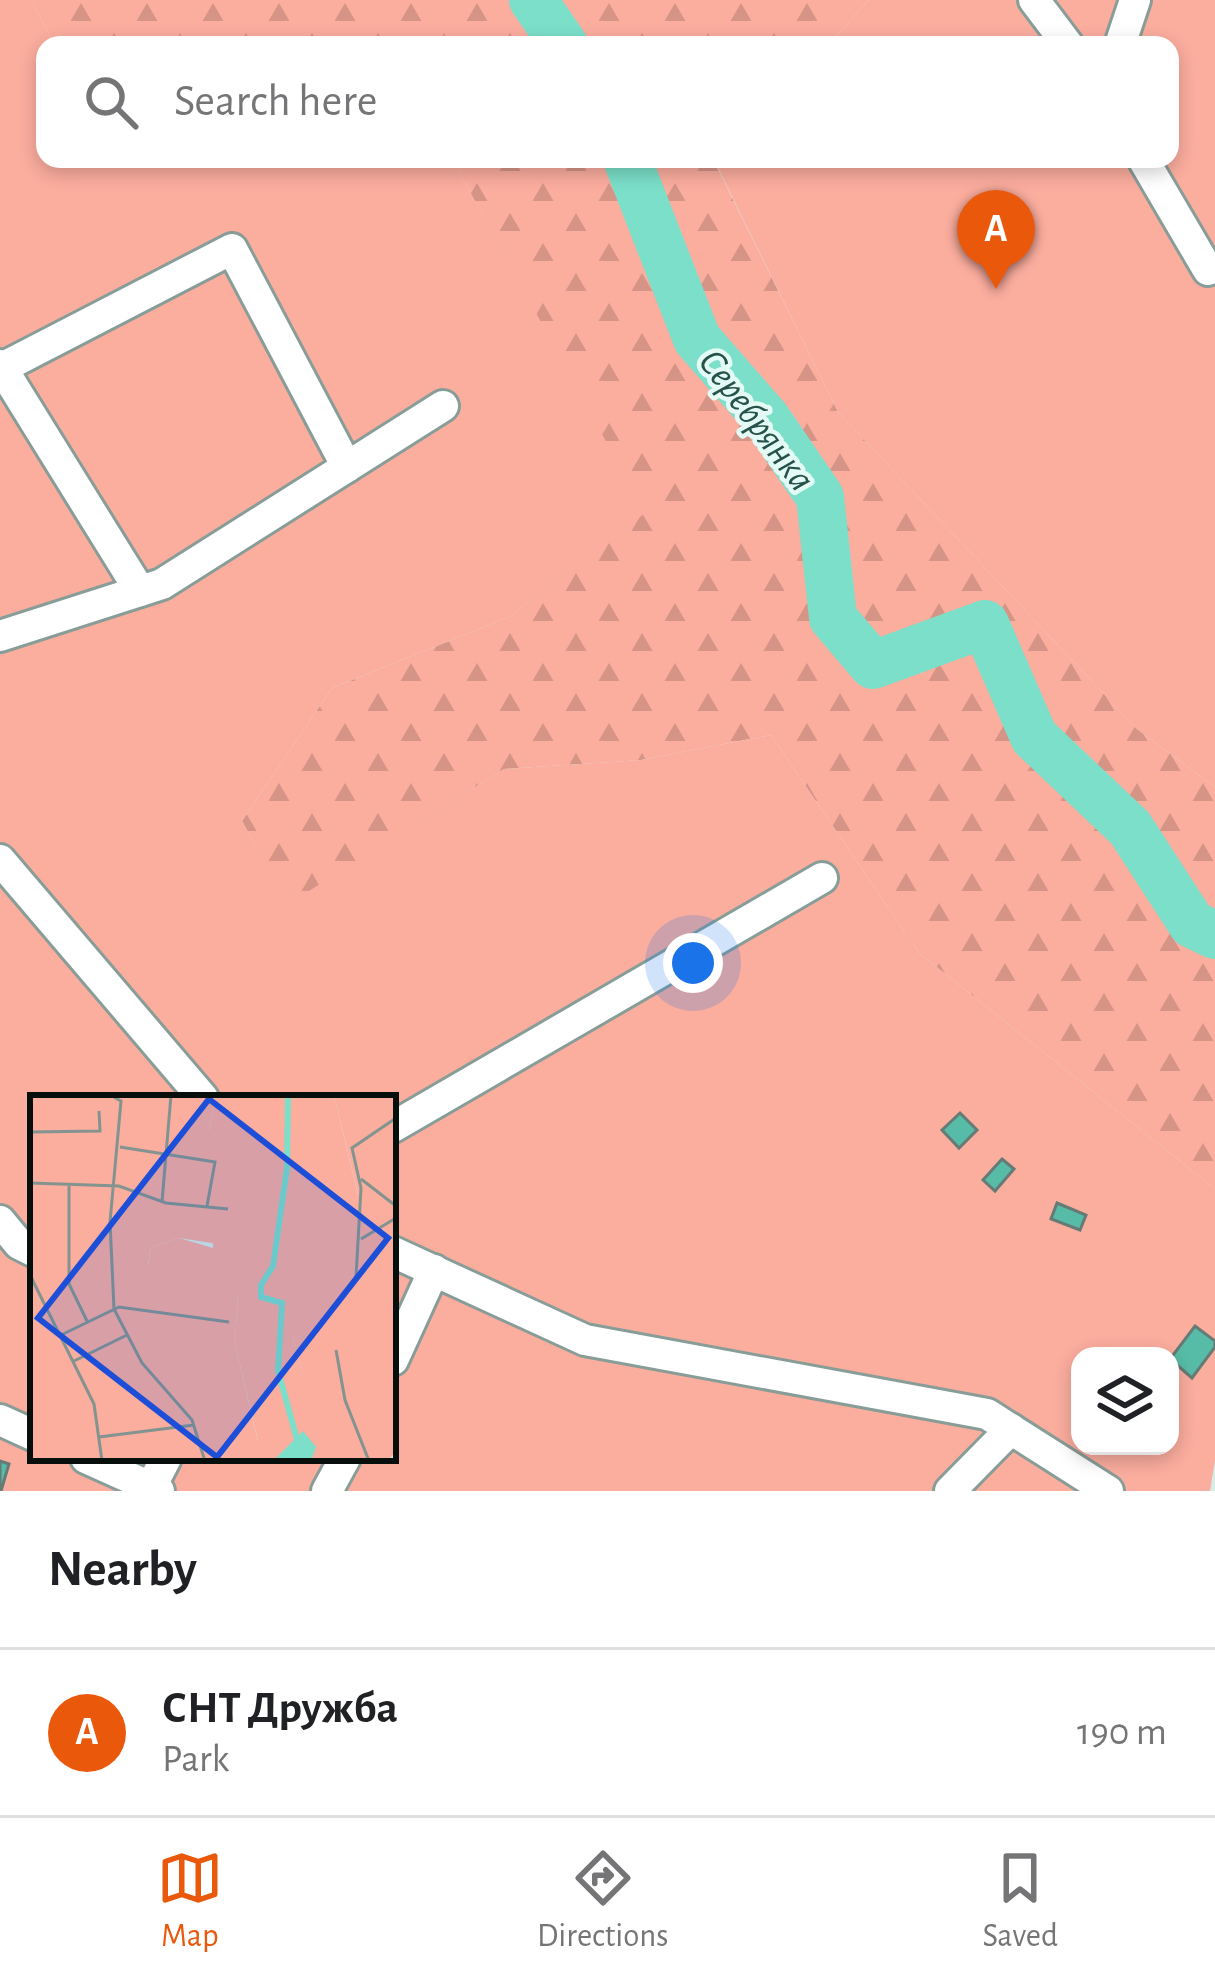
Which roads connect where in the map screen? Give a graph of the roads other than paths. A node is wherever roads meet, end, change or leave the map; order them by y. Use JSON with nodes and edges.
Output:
{"nodes":[{"id":1,"x":1034,"y":0,"type":"edge"},
{"id":2,"x":1135,"y":0,"type":"edge"},
{"id":3,"x":1061,"y":36,"type":"edge"},
{"id":4,"x":1123,"y":36,"type":"edge"},
{"id":5,"x":1148,"y":168,"type":"edge"},
{"id":6,"x":1208,"y":269,"type":"dead end"},
{"id":7,"x":0,"y":367,"type":"edge"},
{"id":8,"x":443,"y":406,"type":"dead end"},
{"id":9,"x":347,"y":467,"type":"junction"},
{"id":10,"x":140,"y":591,"type":"junction"},
{"id":11,"x":0,"y":636,"type":"edge"},
{"id":12,"x":0,"y":860,"type":"edge"},
{"id":13,"x":822,"y":878,"type":"dead end"},
{"id":14,"x":200,"y":1095,"type":"edge"},
{"id":15,"x":396,"y":1125,"type":"edge"},
{"id":16,"x":0,"y":1220,"type":"edge"},
{"id":17,"x":30,"y":1250,"type":"edge"},
{"id":18,"x":396,"y":1253,"type":"edge"},
{"id":19,"x":434,"y":1270,"type":"junction"},
{"id":20,"x":396,"y":1353,"type":"edge"},
{"id":21,"x":0,"y":1420,"type":"edge"},
{"id":22,"x":1011,"y":1429,"type":"junction"},
{"id":23,"x":30,"y":1434,"type":"edge"},
{"id":24,"x":93,"y":1461,"type":"edge"},
{"id":25,"x":343,"y":1461,"type":"edge"},
{"id":26,"x":155,"y":1489,"type":"edge"},
{"id":27,"x":328,"y":1491,"type":"edge"},
{"id":28,"x":950,"y":1491,"type":"edge"},
{"id":29,"x":1108,"y":1491,"type":"edge"}],
"edges":[{"from":1,"to":3,"type":"lane"},
{"from":2,"to":4,"type":"lane"},
{"from":5,"to":6,"type":"lane"},
{"from":7,"to":9,"type":"lane"},
{"from":7,"to":10,"type":"lane"},
{"from":8,"to":9,"type":"lane"},
{"from":9,"to":10,"type":"lane"},
{"from":10,"to":11,"type":"lane"},
{"from":12,"to":14,"type":"lane"},
{"from":13,"to":15,"type":"lane"},
{"from":16,"to":17,"type":"lane"},
{"from":18,"to":19,"type":"lane"},
{"from":19,"to":20,"type":"lane"},
{"from":19,"to":22,"type":"lane"},
{"from":21,"to":23,"type":"lane"},
{"from":22,"to":28,"type":"lane"},
{"from":22,"to":29,"type":"lane"},
{"from":24,"to":26,"type":"lane"},
{"from":25,"to":27,"type":"lane"}]}
